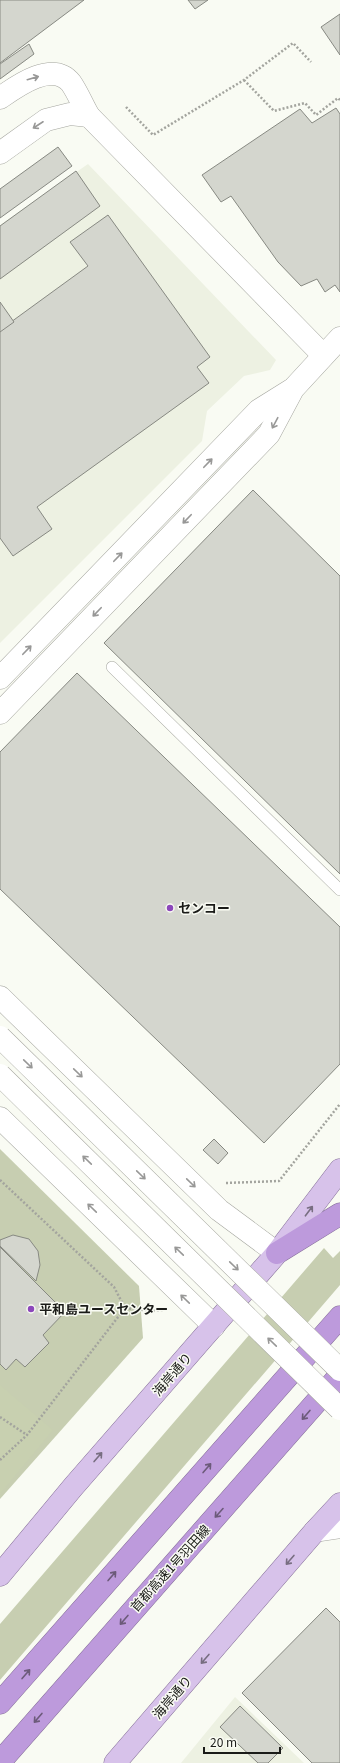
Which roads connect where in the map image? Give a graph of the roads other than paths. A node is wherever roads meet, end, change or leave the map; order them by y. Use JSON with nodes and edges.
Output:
{"nodes":[{"id":1,"x":0,"y":98,"type":"edge"},
{"id":2,"x":89,"y":116,"type":"junction"},
{"id":3,"x":0,"y":153,"type":"edge"},
{"id":4,"x":340,"y":338,"type":"edge"},
{"id":5,"x":323,"y":355,"type":"junction"},
{"id":6,"x":293,"y":389,"type":"junction"},
{"id":7,"x":112,"y":667,"type":"dead end"},
{"id":8,"x":0,"y":678,"type":"edge"},
{"id":9,"x":0,"y":713,"type":"edge"},
{"id":10,"x":340,"y":890,"type":"edge"},
{"id":11,"x":0,"y":997,"type":"edge"},
{"id":12,"x":0,"y":1037,"type":"edge"},
{"id":13,"x":0,"y":1075,"type":"edge"},
{"id":14,"x":0,"y":1118,"type":"edge"},
{"id":15,"x":340,"y":1170,"type":"edge"},
{"id":16,"x":340,"y":1214,"type":"edge"},
{"id":17,"x":277,"y":1253,"type":"junction"},
{"id":18,"x":340,"y":1317,"type":"edge"},
{"id":19,"x":214,"y":1326,"type":"junction"},
{"id":20,"x":340,"y":1370,"type":"edge"},
{"id":21,"x":340,"y":1375,"type":"edge"},
{"id":22,"x":340,"y":1409,"type":"edge"},
{"id":23,"x":73,"y":1487,"type":"junction"},
{"id":24,"x":340,"y":1504,"type":"edge"},
{"id":25,"x":340,"y":1527,"type":"edge"},
{"id":26,"x":315,"y":1530,"type":"junction"},
{"id":27,"x":0,"y":1555,"type":"edge"},
{"id":28,"x":0,"y":1575,"type":"edge"},
{"id":29,"x":0,"y":1703,"type":"edge"},
{"id":30,"x":119,"y":1760,"type":"edge"},
{"id":31,"x":0,"y":1762,"type":"edge"}],
"edges":[{"from":1,"to":2,"type":"street","one_way":true},
{"from":2,"to":3,"type":"street","one_way":true},
{"from":2,"to":5,"type":"street"},
{"from":4,"to":5,"type":"street"},
{"from":5,"to":6,"type":"street"},
{"from":8,"to":6,"type":"street","one_way":true},
{"from":6,"to":9,"type":"street","one_way":true},
{"from":7,"to":10,"type":"lane"},
{"from":11,"to":17,"type":"street","one_way":true},
{"from":12,"to":20,"type":"street","one_way":true,"bridge":true},
{"from":22,"to":13,"type":"street","one_way":true,"bridge":true},
{"from":19,"to":14,"type":"street","one_way":true},
{"from":17,"to":15,"type":"main road","name":"海岸通り","one_way":true},
{"from":16,"to":17,"type":"highway"},
{"from":17,"to":19,"type":"main road","name":"海岸通り"},
{"from":29,"to":18,"type":"highway","one_way":true},
{"from":23,"to":19,"type":"main road","name":"海岸通り","one_way":true},
{"from":21,"to":31,"type":"highway","name":"首都高速1号羽田線","one_way":true},
{"from":23,"to":27,"type":"main road"},
{"from":23,"to":28,"type":"main road","name":"海岸通り"},
{"from":24,"to":26,"type":"main road","name":"海岸通り"},
{"from":25,"to":26,"type":"street"},
{"from":26,"to":30,"type":"main road","name":"海岸通り","one_way":true}]}
